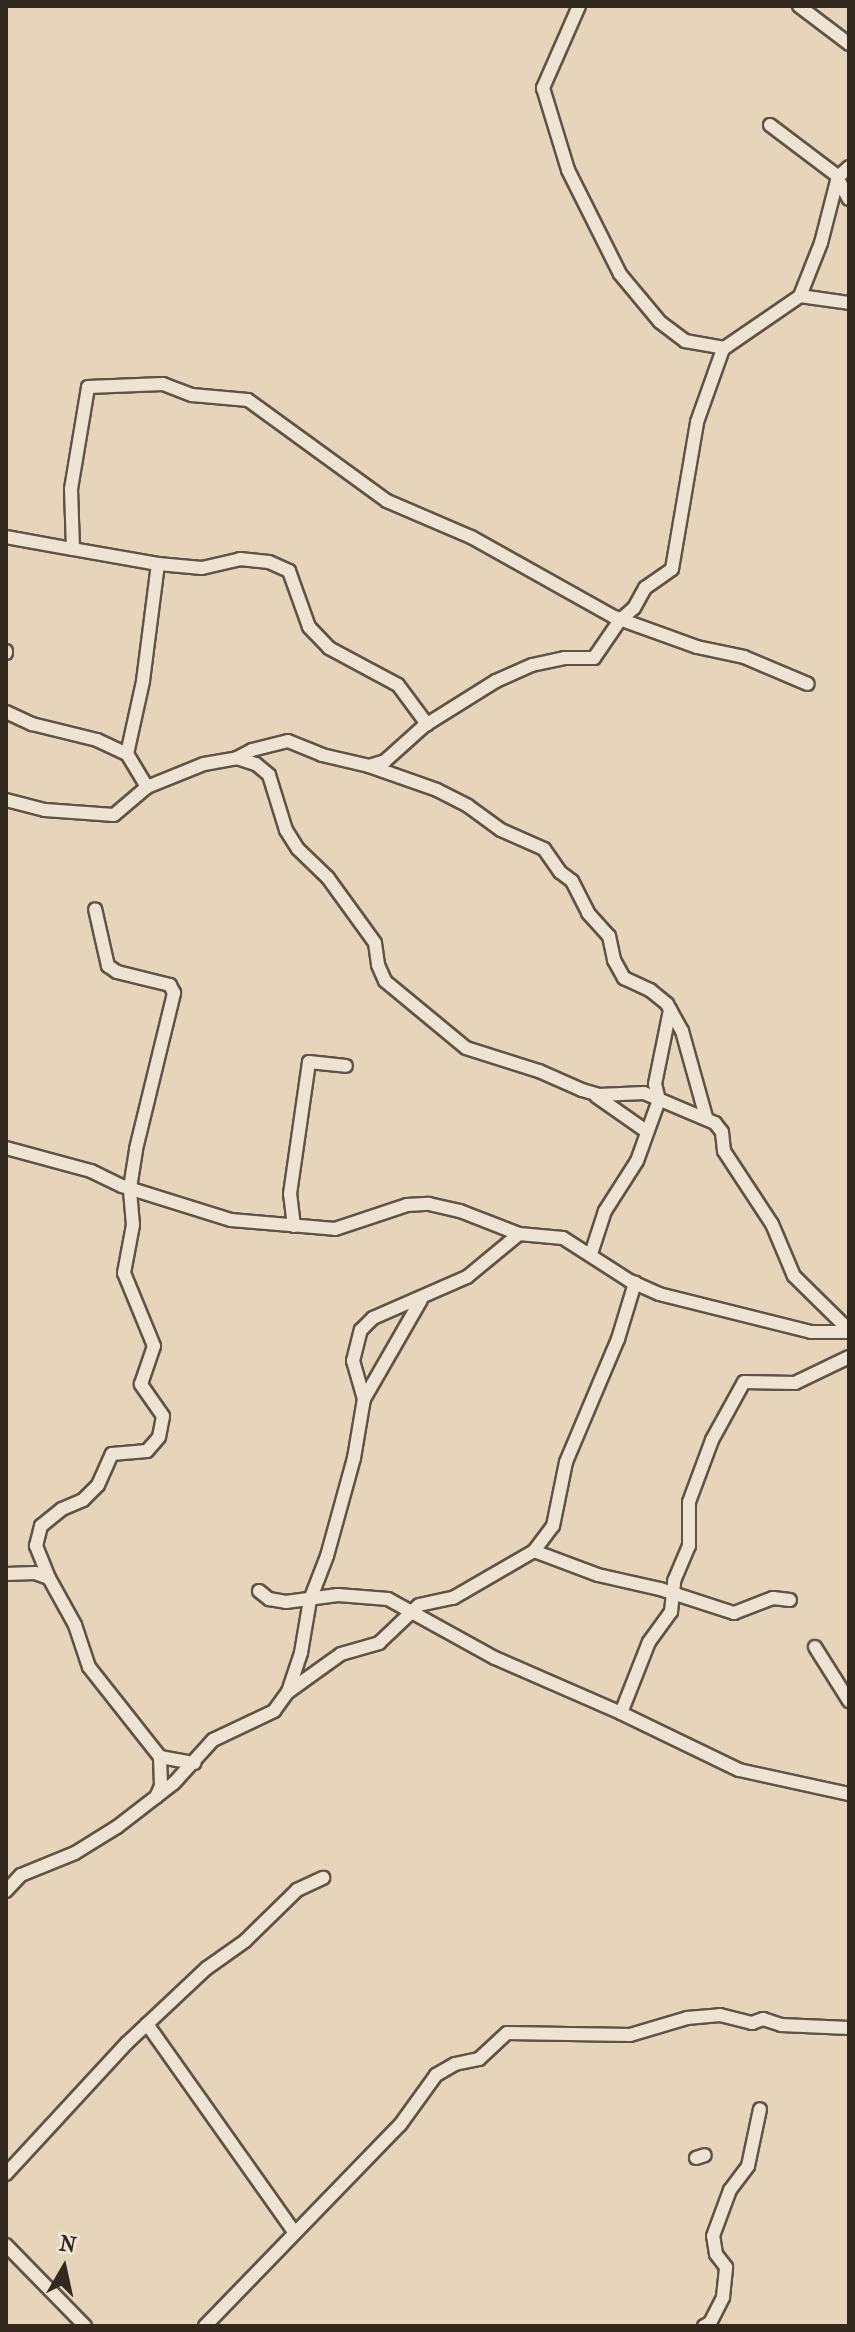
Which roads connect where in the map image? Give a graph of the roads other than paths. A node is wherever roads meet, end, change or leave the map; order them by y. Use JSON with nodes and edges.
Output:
{"nodes":[{"id":1,"x":579,"y":6,"type":"edge"},
{"id":2,"x":799,"y":6,"type":"edge"},
{"id":3,"x":849,"y":44,"type":"edge"},
{"id":4,"x":770,"y":125,"type":"dead end"},
{"id":5,"x":849,"y":167,"type":"edge"},
{"id":6,"x":838,"y":177,"type":"junction"},
{"id":7,"x":849,"y":199,"type":"edge"},
{"id":8,"x":800,"y":296,"type":"junction"},
{"id":9,"x":849,"y":303,"type":"edge"},
{"id":10,"x":724,"y":348,"type":"junction"},
{"id":11,"x":6,"y":537,"type":"edge"},
{"id":12,"x":73,"y":549,"type":"junction"},
{"id":13,"x":158,"y":564,"type":"junction"},
{"id":14,"x":620,"y":620,"type":"junction"},
{"id":15,"x":808,"y":684,"type":"dead end"},
{"id":16,"x":6,"y":712,"type":"edge"},
{"id":17,"x":427,"y":724,"type":"junction"},
{"id":18,"x":127,"y":754,"type":"junction"},
{"id":19,"x":237,"y":758,"type":"junction"},
{"id":20,"x":369,"y":766,"type":"junction"},
{"id":21,"x":147,"y":787,"type":"junction"},
{"id":22,"x":6,"y":800,"type":"edge"},
{"id":23,"x":95,"y":909,"type":"dead end"},
{"id":24,"x":670,"y":1010,"type":"junction"},
{"id":25,"x":346,"y":1066,"type":"dead end"},
{"id":26,"x":590,"y":1093,"type":"junction"},
{"id":27,"x":659,"y":1100,"type":"junction"},
{"id":28,"x":706,"y":1117,"type":"junction"},
{"id":29,"x":646,"y":1131,"type":"junction"},
{"id":30,"x":6,"y":1148,"type":"edge"},
{"id":31,"x":130,"y":1188,"type":"junction"},
{"id":32,"x":294,"y":1226,"type":"junction"},
{"id":33,"x":519,"y":1234,"type":"junction"},
{"id":34,"x":591,"y":1254,"type":"junction"},
{"id":35,"x":635,"y":1283,"type":"junction"},
{"id":36,"x":421,"y":1300,"type":"junction"},
{"id":37,"x":849,"y":1331,"type":"edge"},
{"id":38,"x":849,"y":1357,"type":"edge"},
{"id":39,"x":364,"y":1399,"type":"junction"},
{"id":40,"x":534,"y":1551,"type":"junction"},
{"id":41,"x":6,"y":1574,"type":"edge"},
{"id":42,"x":49,"y":1578,"type":"junction"},
{"id":43,"x":259,"y":1591,"type":"dead end"},
{"id":44,"x":673,"y":1595,"type":"junction"},
{"id":45,"x":310,"y":1600,"type":"junction"},
{"id":46,"x":790,"y":1600,"type":"dead end"},
{"id":47,"x":413,"y":1613,"type":"junction"},
{"id":48,"x":815,"y":1647,"type":"dead end"},
{"id":49,"x":288,"y":1692,"type":"junction"},
{"id":50,"x":849,"y":1701,"type":"edge"},
{"id":51,"x":621,"y":1713,"type":"junction"},
{"id":52,"x":160,"y":1757,"type":"junction"},
{"id":53,"x":194,"y":1763,"type":"junction"},
{"id":54,"x":849,"y":1794,"type":"edge"},
{"id":55,"x":156,"y":1797,"type":"junction"},
{"id":56,"x":323,"y":1878,"type":"dead end"},
{"id":57,"x":6,"y":1891,"type":"edge"},
{"id":58,"x":147,"y":2024,"type":"junction"},
{"id":59,"x":849,"y":2028,"type":"edge"},
{"id":60,"x":760,"y":2109,"type":"dead end"},
{"id":61,"x":6,"y":2174,"type":"edge"},
{"id":62,"x":295,"y":2233,"type":"junction"},
{"id":63,"x":6,"y":2245,"type":"edge"},
{"id":64,"x":85,"y":2326,"type":"edge"},
{"id":65,"x":205,"y":2326,"type":"edge"},
{"id":66,"x":704,"y":2326,"type":"edge"}],
"edges":[{"from":1,"to":10,"type":"street"},
{"from":2,"to":3,"type":"street"},
{"from":4,"to":6,"type":"street"},
{"from":5,"to":6,"type":"street"},
{"from":6,"to":7,"type":"street"},
{"from":6,"to":8,"type":"street"},
{"from":8,"to":9,"type":"street"},
{"from":8,"to":10,"type":"street"},
{"from":10,"to":14,"type":"street"},
{"from":11,"to":12,"type":"street"},
{"from":12,"to":13,"type":"street"},
{"from":12,"to":14,"type":"street"},
{"from":13,"to":17,"type":"street"},
{"from":13,"to":18,"type":"street"},
{"from":14,"to":15,"type":"street"},
{"from":14,"to":17,"type":"street"},
{"from":16,"to":18,"type":"street"},
{"from":17,"to":20,"type":"street"},
{"from":18,"to":21,"type":"street"},
{"from":19,"to":20,"type":"street"},
{"from":19,"to":21,"type":"street"},
{"from":19,"to":26,"type":"street"},
{"from":20,"to":24,"type":"street"},
{"from":21,"to":22,"type":"street"},
{"from":23,"to":31,"type":"street"},
{"from":24,"to":27,"type":"street"},
{"from":24,"to":28,"type":"street"},
{"from":25,"to":32,"type":"street"},
{"from":26,"to":27,"type":"street"},
{"from":26,"to":29,"type":"street"},
{"from":27,"to":28,"type":"street"},
{"from":27,"to":29,"type":"street"},
{"from":28,"to":37,"type":"street"},
{"from":29,"to":34,"type":"street"},
{"from":30,"to":31,"type":"street"},
{"from":31,"to":32,"type":"street"},
{"from":31,"to":42,"type":"street"},
{"from":32,"to":33,"type":"street"},
{"from":33,"to":34,"type":"street"},
{"from":33,"to":36,"type":"street"},
{"from":34,"to":35,"type":"street"},
{"from":35,"to":37,"type":"street"},
{"from":35,"to":40,"type":"street"},
{"from":36,"to":39,"type":"street"},
{"from":36,"to":39,"type":"street"},
{"from":38,"to":44,"type":"street"},
{"from":39,"to":45,"type":"street"},
{"from":40,"to":44,"type":"street"},
{"from":40,"to":47,"type":"street"},
{"from":41,"to":42,"type":"street"},
{"from":42,"to":52,"type":"street"},
{"from":43,"to":45,"type":"street"},
{"from":44,"to":46,"type":"street"},
{"from":44,"to":51,"type":"street"},
{"from":45,"to":47,"type":"street"},
{"from":45,"to":49,"type":"street"},
{"from":47,"to":49,"type":"street"},
{"from":47,"to":51,"type":"street"},
{"from":48,"to":50,"type":"street"},
{"from":49,"to":53,"type":"street"},
{"from":51,"to":54,"type":"street"},
{"from":52,"to":53,"type":"street"},
{"from":52,"to":55,"type":"street"},
{"from":53,"to":55,"type":"street"},
{"from":55,"to":57,"type":"street"},
{"from":56,"to":58,"type":"street"},
{"from":58,"to":61,"type":"street"},
{"from":58,"to":62,"type":"street"},
{"from":59,"to":62,"type":"street"},
{"from":60,"to":66,"type":"street"},
{"from":62,"to":65,"type":"street"},
{"from":63,"to":64,"type":"street"}]}
